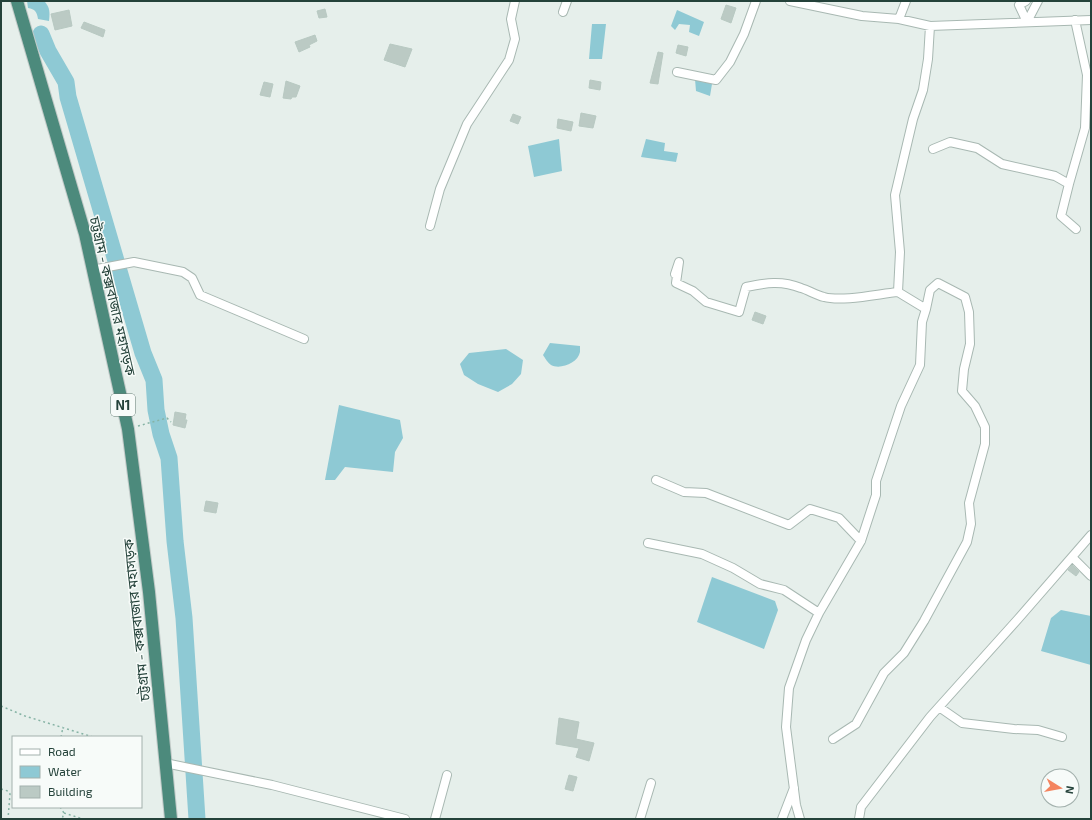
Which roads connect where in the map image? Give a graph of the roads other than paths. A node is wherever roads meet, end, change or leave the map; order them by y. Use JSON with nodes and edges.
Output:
{"nodes":[{"id":1,"x":16,"y":1,"type":"edge"},
{"id":2,"x":515,"y":1,"type":"edge"},
{"id":3,"x":567,"y":1,"type":"edge"},
{"id":4,"x":756,"y":1,"type":"edge"},
{"id":5,"x":790,"y":1,"type":"edge"},
{"id":6,"x":906,"y":1,"type":"edge"},
{"id":7,"x":1026,"y":1,"type":"edge"},
{"id":8,"x":1038,"y":1,"type":"edge"},
{"id":9,"x":562,"y":12,"type":"dead end"},
{"id":10,"x":899,"y":19,"type":"junction"},
{"id":11,"x":1075,"y":20,"type":"junction"},
{"id":12,"x":1091,"y":20,"type":"edge"},
{"id":13,"x":1026,"y":22,"type":"junction"},
{"id":14,"x":930,"y":26,"type":"junction"},
{"id":15,"x":677,"y":72,"type":"dead end"},
{"id":16,"x":1088,"y":128,"type":"edge"},
{"id":17,"x":932,"y":149,"type":"dead end"},
{"id":18,"x":1069,"y":184,"type":"junction"},
{"id":19,"x":430,"y":226,"type":"dead end"},
{"id":20,"x":1076,"y":229,"type":"dead end"},
{"id":21,"x":92,"y":270,"type":"junction"},
{"id":22,"x":675,"y":274,"type":"dead end"},
{"id":23,"x":898,"y":292,"type":"junction"},
{"id":24,"x":926,"y":309,"type":"junction"},
{"id":25,"x":304,"y":338,"type":"dead end"},
{"id":26,"x":656,"y":480,"type":"dead end"},
{"id":27,"x":1091,"y":535,"type":"edge"},
{"id":28,"x":861,"y":541,"type":"junction"},
{"id":29,"x":648,"y":543,"type":"dead end"},
{"id":30,"x":1072,"y":557,"type":"junction"},
{"id":31,"x":1091,"y":576,"type":"edge"},
{"id":32,"x":819,"y":613,"type":"junction"},
{"id":33,"x":939,"y":707,"type":"junction"},
{"id":34,"x":833,"y":738,"type":"dead end"},
{"id":35,"x":1062,"y":738,"type":"dead end"},
{"id":36,"x":165,"y":763,"type":"junction"},
{"id":37,"x":447,"y":775,"type":"dead end"},
{"id":38,"x":651,"y":783,"type":"dead end"},
{"id":39,"x":794,"y":787,"type":"junction"},
{"id":40,"x":170,"y":819,"type":"edge"},
{"id":41,"x":405,"y":819,"type":"edge"},
{"id":42,"x":435,"y":819,"type":"edge"},
{"id":43,"x":640,"y":819,"type":"edge"},
{"id":44,"x":782,"y":819,"type":"edge"},
{"id":45,"x":800,"y":819,"type":"edge"},
{"id":46,"x":859,"y":819,"type":"edge"}],
"edges":[{"from":1,"to":21,"type":"highway","name":"চট্টগ্রাম - কক্সবাজার মহাসড়ক","number":"N1"},
{"from":2,"to":19,"type":"street"},
{"from":3,"to":9,"type":"street"},
{"from":4,"to":15,"type":"street"},
{"from":5,"to":10,"type":"street"},
{"from":6,"to":10,"type":"street"},
{"from":7,"to":13,"type":"street"},
{"from":8,"to":13,"type":"street"},
{"from":10,"to":14,"type":"street"},
{"from":11,"to":12,"type":"street"},
{"from":11,"to":13,"type":"street"},
{"from":11,"to":16,"type":"street"},
{"from":13,"to":14,"type":"street"},
{"from":14,"to":23,"type":"street"},
{"from":16,"to":18,"type":"street"},
{"from":17,"to":18,"type":"street"},
{"from":18,"to":20,"type":"street"},
{"from":21,"to":25,"type":"street"},
{"from":21,"to":36,"type":"highway","name":"চট্টগ্রাম - কক্সবাজার মহাসড়ক","number":"N1"},
{"from":22,"to":23,"type":"street"},
{"from":23,"to":24,"type":"street"},
{"from":24,"to":28,"type":"street"},
{"from":24,"to":34,"type":"street"},
{"from":26,"to":28,"type":"street"},
{"from":27,"to":30,"type":"street"},
{"from":28,"to":32,"type":"street"},
{"from":29,"to":32,"type":"street"},
{"from":30,"to":31,"type":"street"},
{"from":30,"to":33,"type":"street"},
{"from":32,"to":39,"type":"street"},
{"from":33,"to":35,"type":"street"},
{"from":33,"to":46,"type":"street"},
{"from":36,"to":40,"type":"highway","name":"চট্টগ্রাম - কক্সবাজার মহাসড়ক","number":"N1"},
{"from":36,"to":41,"type":"street"},
{"from":37,"to":42,"type":"street"},
{"from":38,"to":43,"type":"street"},
{"from":39,"to":44,"type":"street"},
{"from":39,"to":45,"type":"street"}]}
